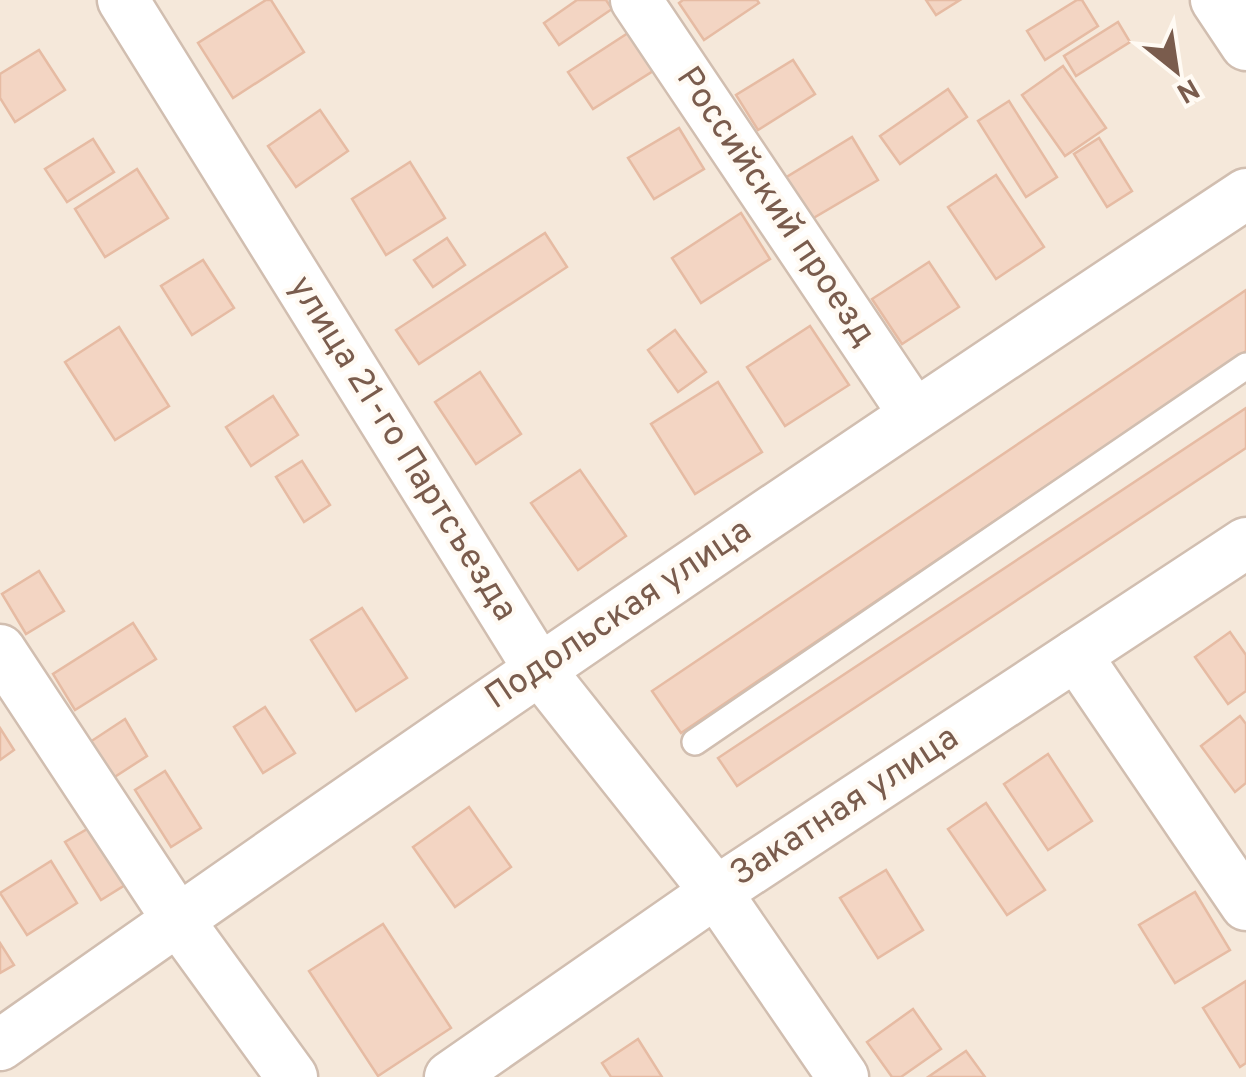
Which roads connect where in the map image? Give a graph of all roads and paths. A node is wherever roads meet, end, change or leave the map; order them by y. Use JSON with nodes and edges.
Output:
{"nodes":[{"id":1,"x":123,"y":0,"type":"edge"},
{"id":2,"x":636,"y":0,"type":"edge"},
{"id":3,"x":1216,"y":0,"type":"edge"},
{"id":4,"x":1246,"y":45,"type":"edge"},
{"id":5,"x":1246,"y":194,"type":"edge"},
{"id":6,"x":1246,"y":366,"type":"edge"},
{"id":7,"x":914,"y":414,"type":"junction"},
{"id":8,"x":1246,"y":543,"type":"edge"},
{"id":9,"x":0,"y":650,"type":"edge"},
{"id":10,"x":1076,"y":655,"type":"junction"},
{"id":11,"x":539,"y":669,"type":"junction"},
{"id":12,"x":696,"y":742,"type":"dead end"},
{"id":13,"x":716,"y":892,"type":"junction"},
{"id":14,"x":1246,"y":906,"type":"edge"},
{"id":15,"x":178,"y":920,"type":"junction"},
{"id":16,"x":0,"y":1045,"type":"edge"},
{"id":17,"x":292,"y":1077,"type":"edge"},
{"id":18,"x":450,"y":1077,"type":"edge"},
{"id":19,"x":843,"y":1077,"type":"edge"}],
"edges":[{"from":1,"to":11,"type":"street","name":"улица 21-го Партсъезда"},
{"from":2,"to":7,"type":"street","name":"Российский проезд"},
{"from":3,"to":4,"type":"street"},
{"from":5,"to":7,"type":"street","name":"Подольская улица"},
{"from":6,"to":12,"type":"lane"},
{"from":7,"to":11,"type":"street","name":"Подольская улица"},
{"from":8,"to":10,"type":"street","name":"Закатная улица"},
{"from":9,"to":15,"type":"street"},
{"from":10,"to":13,"type":"street","name":"Закатная улица"},
{"from":10,"to":14,"type":"street"},
{"from":11,"to":13,"type":"street","name":"улица 21-го Партсъезда"},
{"from":11,"to":15,"type":"street","name":"Подольская улица"},
{"from":13,"to":18,"type":"street","name":"Закатная улица"},
{"from":13,"to":19,"type":"street","name":"улица 21-го Партсъезда"},
{"from":15,"to":16,"type":"street","name":"Подольская улица"},
{"from":15,"to":17,"type":"street"}]}
